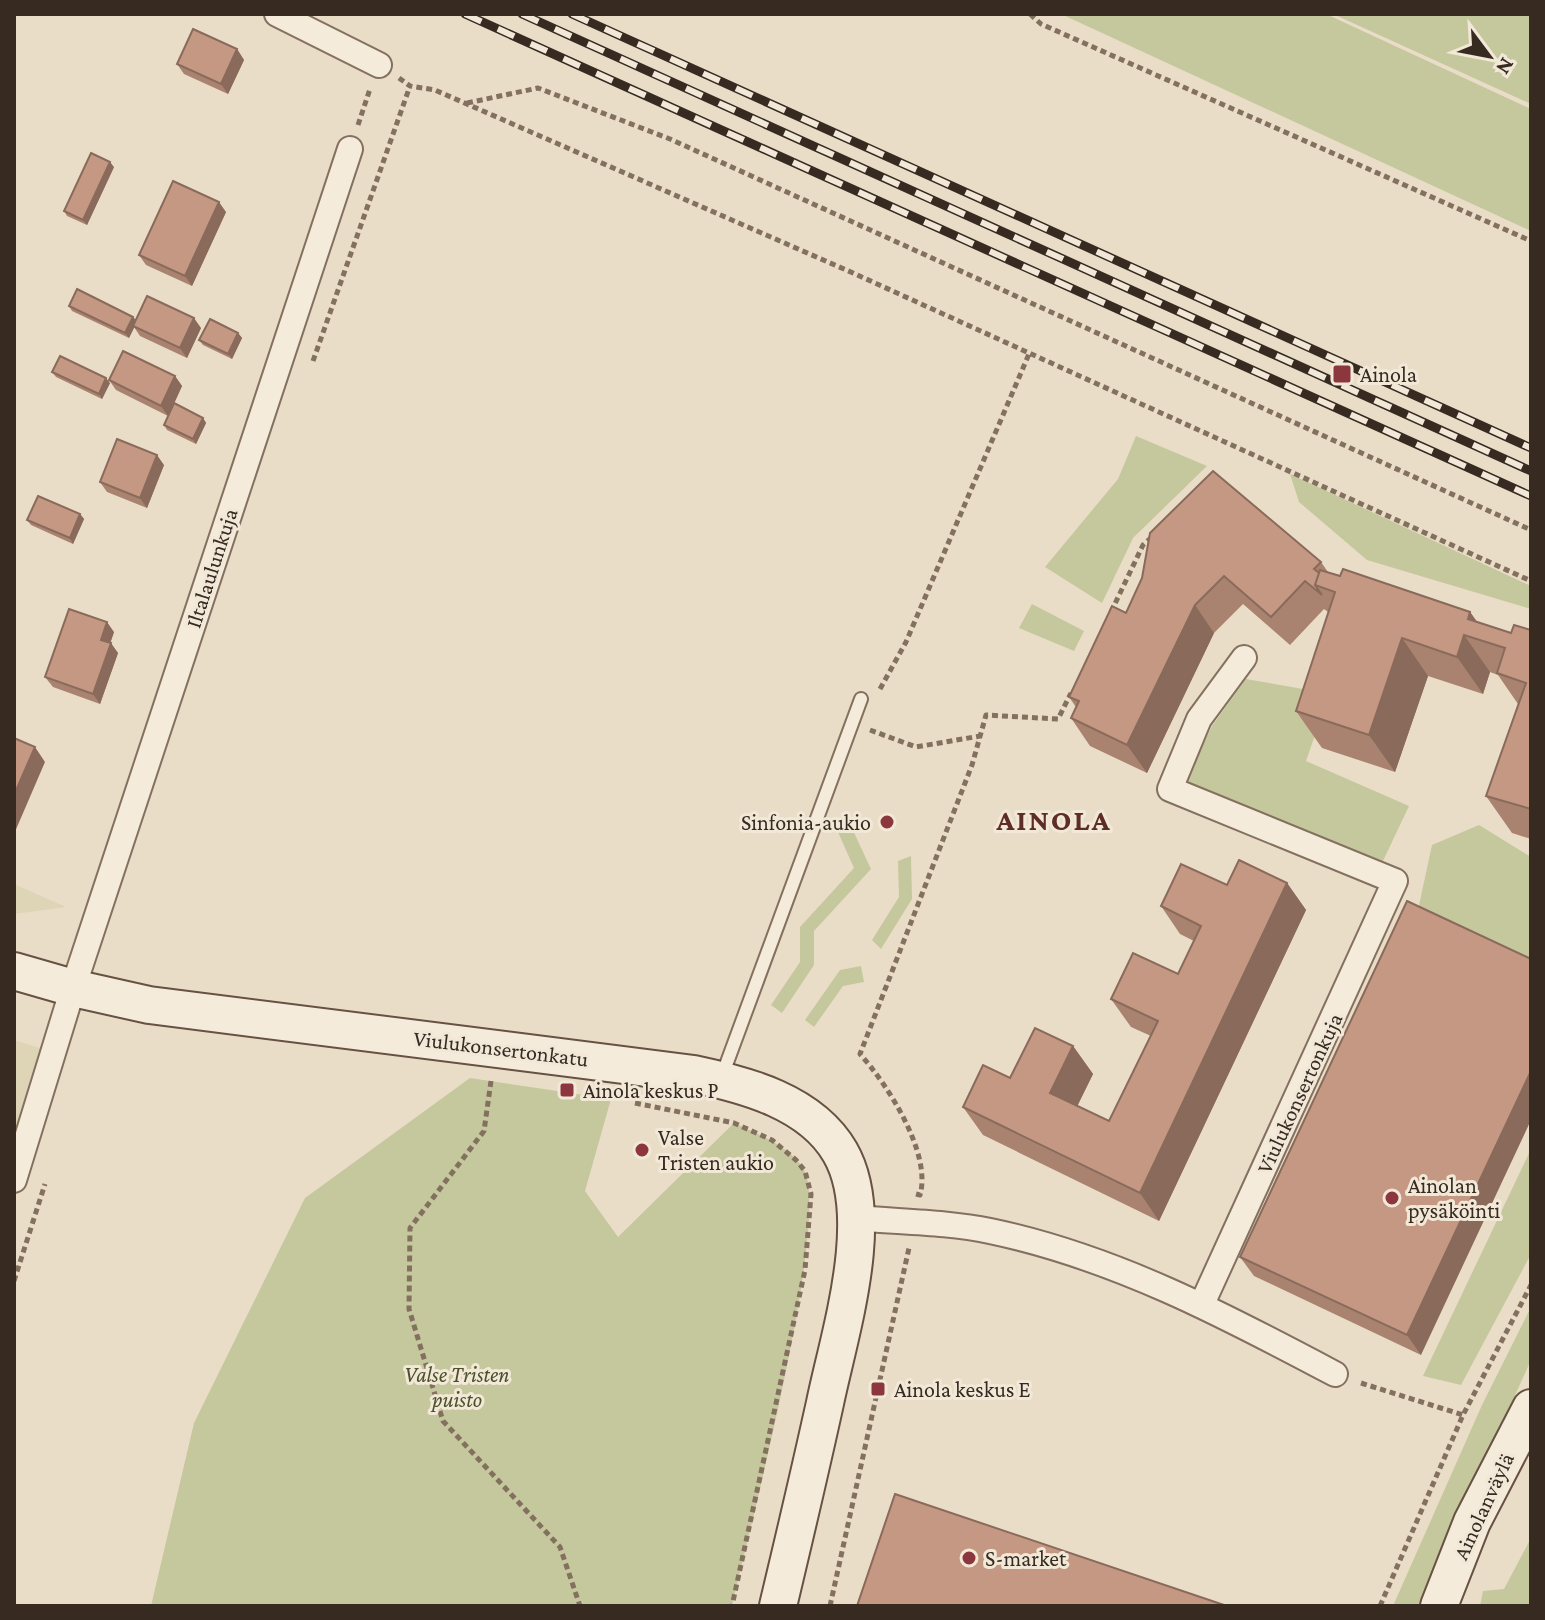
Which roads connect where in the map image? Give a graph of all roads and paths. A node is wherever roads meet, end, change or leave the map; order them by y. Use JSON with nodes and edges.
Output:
{"nodes":[{"id":1,"x":277,"y":14,"type":"edge"},
{"id":2,"x":1030,"y":14,"type":"edge"},
{"id":3,"x":379,"y":65,"type":"junction"},
{"id":4,"x":466,"y":104,"type":"junction"},
{"id":5,"x":350,"y":149,"type":"joint"},
{"id":6,"x":1531,"y":241,"type":"edge"},
{"id":7,"x":1531,"y":530,"type":"edge"},
{"id":8,"x":1154,"y":535,"type":"edge"},
{"id":9,"x":1531,"y":581,"type":"edge"},
{"id":10,"x":1104,"y":625,"type":"edge"},
{"id":11,"x":1244,"y":658,"type":"dead end"},
{"id":12,"x":1078,"y":679,"type":"edge"},
{"id":13,"x":861,"y":699,"type":"dead end"},
{"id":14,"x":865,"y":728,"type":"dead end"},
{"id":15,"x":980,"y":736,"type":"junction"},
{"id":16,"x":14,"y":971,"type":"edge"},
{"id":17,"x":73,"y":988,"type":"junction"},
{"id":18,"x":481,"y":1079,"type":"dead end"},
{"id":19,"x":721,"y":1079,"type":"junction"},
{"id":20,"x":492,"y":1080,"type":"junction"},
{"id":21,"x":507,"y":1082,"type":"dead end"},
{"id":22,"x":622,"y":1101,"type":"dead end"},
{"id":23,"x":14,"y":1180,"type":"edge"},
{"id":24,"x":920,"y":1195,"type":"dead end"},
{"id":25,"x":856,"y":1218,"type":"junction"},
{"id":26,"x":912,"y":1223,"type":"junction"},
{"id":27,"x":1531,"y":1285,"type":"edge"},
{"id":28,"x":1202,"y":1304,"type":"junction"},
{"id":29,"x":1335,"y":1374,"type":"joint"},
{"id":30,"x":1531,"y":1408,"type":"edge"},
{"id":31,"x":1463,"y":1415,"type":"junction"},
{"id":32,"x":580,"y":1606,"type":"edge"},
{"id":33,"x":732,"y":1606,"type":"edge"},
{"id":34,"x":778,"y":1606,"type":"edge"},
{"id":35,"x":830,"y":1606,"type":"edge"},
{"id":36,"x":1380,"y":1606,"type":"edge"},
{"id":37,"x":1439,"y":1606,"type":"edge"}],
"edges":[{"from":1,"to":3,"type":"street"},
{"from":2,"to":6,"type":"path"},
{"from":3,"to":4,"type":"path"},
{"from":3,"to":5,"type":"path"},
{"from":4,"to":7,"type":"path"},
{"from":4,"to":9,"type":"path"},
{"from":5,"to":17,"type":"street","name":"Iltalaulunkuja"},
{"from":8,"to":10,"type":"path"},
{"from":11,"to":28,"type":"street","name":"Viulukonsertonkuja"},
{"from":12,"to":15,"type":"path"},
{"from":13,"to":19,"type":"lane"},
{"from":14,"to":15,"type":"path"},
{"from":15,"to":24,"type":"path"},
{"from":16,"to":17,"type":"street","name":"Viulukonsertonkatu"},
{"from":17,"to":19,"type":"street","name":"Viulukonsertonkatu"},
{"from":17,"to":23,"type":"street","name":"Iltalaulunkuja"},
{"from":18,"to":20,"type":"path"},
{"from":19,"to":25,"type":"street","name":"Viulukonsertonkatu"},
{"from":20,"to":21,"type":"path"},
{"from":20,"to":32,"type":"path"},
{"from":22,"to":33,"type":"path"},
{"from":25,"to":26,"type":"street"},
{"from":25,"to":34,"type":"street","name":"Viulukonsertonkatu"},
{"from":26,"to":28,"type":"street"},
{"from":26,"to":35,"type":"path"},
{"from":27,"to":31,"type":"path"},
{"from":28,"to":29,"type":"street"},
{"from":29,"to":31,"type":"path"},
{"from":30,"to":37,"type":"street","name":"Ainolanväylä"},
{"from":31,"to":36,"type":"path"}]}
